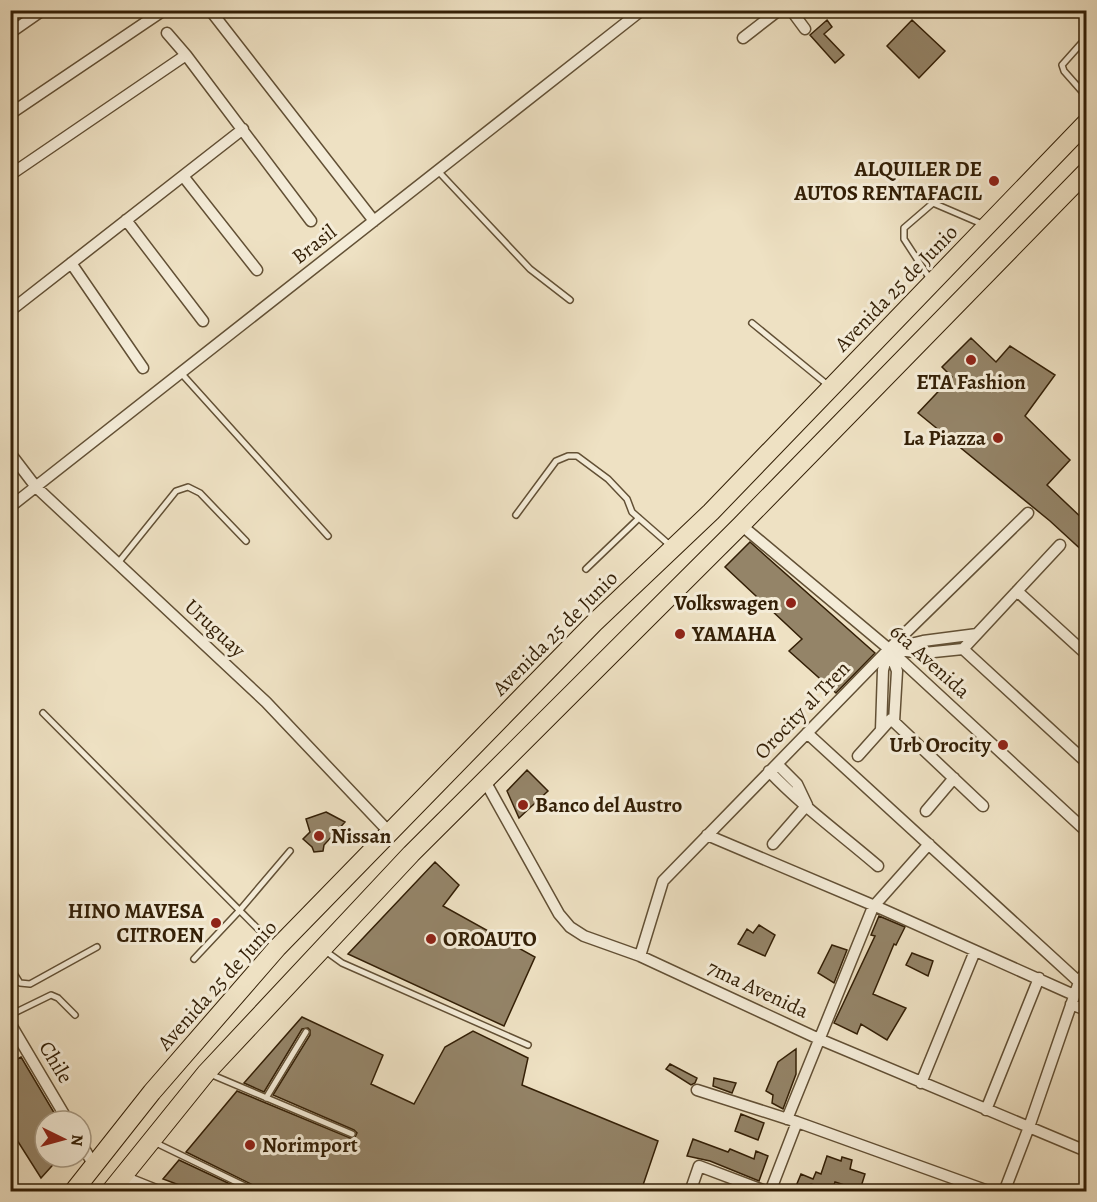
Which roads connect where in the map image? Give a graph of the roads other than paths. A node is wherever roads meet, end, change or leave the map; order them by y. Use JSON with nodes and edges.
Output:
{"nodes":[{"id":1,"x":44,"y":10,"type":"edge"},
{"id":2,"x":164,"y":10,"type":"edge"},
{"id":3,"x":210,"y":10,"type":"edge"},
{"id":4,"x":642,"y":10,"type":"edge"},
{"id":5,"x":779,"y":10,"type":"edge"},
{"id":6,"x":791,"y":10,"type":"edge"},
{"id":7,"x":805,"y":29,"type":"dead end"},
{"id":8,"x":10,"y":33,"type":"edge"},
{"id":9,"x":167,"y":33,"type":"dead end"},
{"id":10,"x":743,"y":38,"type":"dead end"},
{"id":11,"x":1086,"y":38,"type":"edge"},
{"id":12,"x":186,"y":55,"type":"junction"},
{"id":13,"x":1086,"y":93,"type":"edge"},
{"id":14,"x":10,"y":114,"type":"edge"},
{"id":15,"x":1086,"y":123,"type":"edge"},
{"id":16,"x":243,"y":129,"type":"junction"},
{"id":17,"x":438,"y":171,"type":"junction"},
{"id":18,"x":1086,"y":172,"type":"edge"},
{"id":19,"x":10,"y":175,"type":"edge"},
{"id":20,"x":183,"y":176,"type":"junction"},
{"id":21,"x":126,"y":220,"type":"junction"},
{"id":22,"x":311,"y":221,"type":"dead end"},
{"id":23,"x":374,"y":221,"type":"junction"},
{"id":24,"x":987,"y":226,"type":"junction"},
{"id":25,"x":71,"y":263,"type":"junction"},
{"id":26,"x":257,"y":270,"type":"dead end"},
{"id":27,"x":932,"y":282,"type":"junction"},
{"id":28,"x":570,"y":300,"type":"dead end"},
{"id":29,"x":10,"y":311,"type":"edge"},
{"id":30,"x":203,"y":321,"type":"dead end"},
{"id":31,"x":752,"y":323,"type":"dead end"},
{"id":32,"x":143,"y":368,"type":"dead end"},
{"id":33,"x":181,"y":373,"type":"junction"},
{"id":34,"x":831,"y":387,"type":"junction"},
{"id":35,"x":792,"y":427,"type":"junction"},
{"id":36,"x":10,"y":453,"type":"edge"},
{"id":37,"x":36,"y":487,"type":"junction"},
{"id":38,"x":10,"y":507,"type":"edge"},
{"id":39,"x":1028,"y":513,"type":"dead end"},
{"id":40,"x":516,"y":515,"type":"dead end"},
{"id":41,"x":639,"y":518,"type":"junction"},
{"id":42,"x":741,"y":525,"type":"junction"},
{"id":43,"x":328,"y":536,"type":"dead end"},
{"id":44,"x":246,"y":541,"type":"dead end"},
{"id":45,"x":1060,"y":545,"type":"dead end"},
{"id":46,"x":673,"y":548,"type":"junction"},
{"id":47,"x":118,"y":563,"type":"junction"},
{"id":48,"x":586,"y":569,"type":"dead end"},
{"id":49,"x":1017,"y":591,"type":"junction"},
{"id":50,"x":977,"y":634,"type":"junction"},
{"id":51,"x":889,"y":649,"type":"junction"},
{"id":52,"x":963,"y":649,"type":"junction"},
{"id":53,"x":1086,"y":654,"type":"edge"},
{"id":54,"x":43,"y":713,"type":"dead end"},
{"id":55,"x":894,"y":723,"type":"junction"},
{"id":56,"x":881,"y":730,"type":"junction"},
{"id":57,"x":807,"y":733,"type":"junction"},
{"id":58,"x":858,"y":756,"type":"dead end"},
{"id":59,"x":1086,"y":762,"type":"edge"},
{"id":60,"x":773,"y":768,"type":"junction"},
{"id":61,"x":954,"y":778,"type":"junction"},
{"id":62,"x":485,"y":781,"type":"junction"},
{"id":63,"x":807,"y":805,"type":"junction"},
{"id":64,"x":983,"y":806,"type":"dead end"},
{"id":65,"x":926,"y":811,"type":"dead end"},
{"id":66,"x":1086,"y":831,"type":"edge"},
{"id":67,"x":391,"y":834,"type":"junction"},
{"id":68,"x":707,"y":836,"type":"junction"},
{"id":69,"x":773,"y":844,"type":"dead end"},
{"id":70,"x":929,"y":844,"type":"junction"},
{"id":71,"x":290,"y":851,"type":"dead end"},
{"id":72,"x":878,"y":866,"type":"dead end"},
{"id":73,"x":873,"y":907,"type":"junction"},
{"id":74,"x":240,"y":910,"type":"junction"},
{"id":75,"x":97,"y":947,"type":"dead end"},
{"id":76,"x":277,"y":948,"type":"junction"},
{"id":77,"x":322,"y":949,"type":"junction"},
{"id":78,"x":975,"y":951,"type":"junction"},
{"id":79,"x":640,"y":956,"type":"junction"},
{"id":80,"x":194,"y":959,"type":"dead end"},
{"id":81,"x":10,"y":967,"type":"edge"},
{"id":82,"x":1086,"y":970,"type":"edge"},
{"id":83,"x":1039,"y":978,"type":"junction"},
{"id":84,"x":1079,"y":982,"type":"junction"},
{"id":85,"x":1072,"y":1000,"type":"junction"},
{"id":86,"x":1086,"y":1010,"type":"edge"},
{"id":87,"x":10,"y":1015,"type":"edge"},
{"id":88,"x":75,"y":1015,"type":"dead end"},
{"id":89,"x":10,"y":1023,"type":"edge"},
{"id":90,"x":306,"y":1032,"type":"dead end"},
{"id":91,"x":819,"y":1039,"type":"junction"},
{"id":92,"x":528,"y":1045,"type":"dead end"},
{"id":93,"x":206,"y":1072,"type":"junction"},
{"id":94,"x":921,"y":1083,"type":"junction"},
{"id":95,"x":697,"y":1090,"type":"dead end"},
{"id":96,"x":266,"y":1098,"type":"junction"},
{"id":97,"x":61,"y":1109,"type":"edge"},
{"id":98,"x":986,"y":1110,"type":"junction"},
{"id":99,"x":792,"y":1121,"type":"junction"},
{"id":100,"x":1029,"y":1127,"type":"junction"},
{"id":101,"x":352,"y":1134,"type":"dead end"},
{"id":102,"x":150,"y":1140,"type":"junction"},
{"id":103,"x":1086,"y":1151,"type":"edge"},
{"id":104,"x":93,"y":1164,"type":"edge"},
{"id":105,"x":89,"y":1169,"type":"edge"},
{"id":106,"x":121,"y":1176,"type":"junction"},
{"id":107,"x":973,"y":1189,"type":"edge"},
{"id":108,"x":73,"y":1191,"type":"edge"},
{"id":109,"x":110,"y":1191,"type":"edge"},
{"id":110,"x":161,"y":1191,"type":"edge"},
{"id":111,"x":257,"y":1191,"type":"edge"},
{"id":112,"x":690,"y":1191,"type":"edge"},
{"id":113,"x":769,"y":1191,"type":"edge"},
{"id":114,"x":991,"y":1191,"type":"edge"},
{"id":115,"x":1004,"y":1191,"type":"edge"}],
"edges":[{"from":1,"to":8,"type":"street"},
{"from":2,"to":14,"type":"street"},
{"from":3,"to":23,"type":"street"},
{"from":4,"to":17,"type":"street","name":"Brasil"},
{"from":5,"to":10,"type":"street"},
{"from":6,"to":7,"type":"street"},
{"from":9,"to":12,"type":"street"},
{"from":11,"to":13,"type":"lane"},
{"from":12,"to":16,"type":"street"},
{"from":12,"to":19,"type":"street"},
{"from":15,"to":24,"type":"main road","name":"Avenida 25 de Junio"},
{"from":16,"to":20,"type":"street"},
{"from":16,"to":22,"type":"street"},
{"from":17,"to":23,"type":"street","name":"Brasil"},
{"from":17,"to":28,"type":"lane"},
{"from":18,"to":42,"type":"main road"},
{"from":20,"to":21,"type":"street"},
{"from":20,"to":26,"type":"street"},
{"from":21,"to":25,"type":"street"},
{"from":21,"to":30,"type":"street"},
{"from":23,"to":33,"type":"street","name":"Brasil"},
{"from":24,"to":27,"type":"main road","name":"Avenida 25 de Junio"},
{"from":24,"to":27,"type":"lane"},
{"from":25,"to":29,"type":"street"},
{"from":25,"to":32,"type":"street"},
{"from":27,"to":34,"type":"main road","name":"Avenida 25 de Junio"},
{"from":31,"to":34,"type":"lane"},
{"from":33,"to":37,"type":"street","name":"Brasil"},
{"from":33,"to":43,"type":"lane"},
{"from":34,"to":35,"type":"main road","name":"Avenida 25 de Junio"},
{"from":35,"to":42,"type":"main road"},
{"from":35,"to":46,"type":"main road","name":"Avenida 25 de Junio"},
{"from":36,"to":37,"type":"street","name":"Uruguay"},
{"from":37,"to":38,"type":"street","name":"Brasil"},
{"from":37,"to":47,"type":"street","name":"Uruguay"},
{"from":39,"to":51,"type":"street","name":"Orocity al Tren"},
{"from":40,"to":41,"type":"lane"},
{"from":41,"to":46,"type":"lane"},
{"from":41,"to":48,"type":"lane"},
{"from":42,"to":51,"type":"street","name":"6ta Avenida"},
{"from":42,"to":62,"type":"main road"},
{"from":44,"to":47,"type":"lane"},
{"from":45,"to":49,"type":"street"},
{"from":46,"to":67,"type":"main road","name":"Avenida 25 de Junio"},
{"from":47,"to":67,"type":"street","name":"Uruguay"},
{"from":49,"to":50,"type":"street"},
{"from":49,"to":53,"type":"street"},
{"from":50,"to":51,"type":"street"},
{"from":50,"to":52,"type":"street"},
{"from":51,"to":52,"type":"street"},
{"from":51,"to":55,"type":"street"},
{"from":51,"to":56,"type":"street"},
{"from":51,"to":57,"type":"street","name":"Orocity al Tren"},
{"from":51,"to":66,"type":"street","name":"6ta Avenida"},
{"from":52,"to":59,"type":"street"},
{"from":54,"to":74,"type":"lane"},
{"from":55,"to":56,"type":"street"},
{"from":55,"to":61,"type":"street"},
{"from":56,"to":58,"type":"street"},
{"from":57,"to":60,"type":"street","name":"Orocity al Tren"},
{"from":57,"to":70,"type":"street"},
{"from":60,"to":63,"type":"street"},
{"from":60,"to":68,"type":"street","name":"Orocity al Tren"},
{"from":61,"to":64,"type":"street"},
{"from":61,"to":65,"type":"street"},
{"from":62,"to":77,"type":"main road"},
{"from":62,"to":79,"type":"street","name":"7ma Avenida"},
{"from":63,"to":69,"type":"street"},
{"from":63,"to":72,"type":"street"},
{"from":67,"to":76,"type":"main road","name":"Avenida 25 de Junio"},
{"from":68,"to":73,"type":"street"},
{"from":68,"to":79,"type":"street","name":"Orocity al Tren"},
{"from":70,"to":73,"type":"street"},
{"from":70,"to":84,"type":"street"},
{"from":71,"to":74,"type":"lane"},
{"from":73,"to":78,"type":"street"},
{"from":73,"to":91,"type":"street"},
{"from":74,"to":76,"type":"lane"},
{"from":74,"to":80,"type":"lane"},
{"from":75,"to":81,"type":"lane"},
{"from":76,"to":104,"type":"main road","name":"Avenida 25 de Junio"},
{"from":77,"to":92,"type":"lane"},
{"from":77,"to":93,"type":"main road"},
{"from":78,"to":83,"type":"street"},
{"from":78,"to":94,"type":"street"},
{"from":79,"to":91,"type":"street","name":"7ma Avenida"},
{"from":82,"to":84,"type":"street"},
{"from":83,"to":85,"type":"street"},
{"from":83,"to":98,"type":"street"},
{"from":84,"to":85,"type":"street"},
{"from":85,"to":86,"type":"street"},
{"from":85,"to":100,"type":"street"},
{"from":87,"to":88,"type":"lane"},
{"from":89,"to":97,"type":"street","name":"Chile"},
{"from":90,"to":96,"type":"lane"},
{"from":91,"to":94,"type":"street","name":"7ma Avenida"},
{"from":91,"to":99,"type":"street"},
{"from":93,"to":96,"type":"lane"},
{"from":93,"to":102,"type":"main road"},
{"from":94,"to":98,"type":"street","name":"7ma Avenida"},
{"from":95,"to":99,"type":"street"},
{"from":96,"to":101,"type":"lane"},
{"from":98,"to":100,"type":"street","name":"7ma Avenida"},
{"from":99,"to":107,"type":"street"},
{"from":99,"to":113,"type":"street"},
{"from":100,"to":103,"type":"street","name":"7ma Avenida"},
{"from":100,"to":115,"type":"street"},
{"from":102,"to":106,"type":"main road"},
{"from":102,"to":111,"type":"lane"},
{"from":105,"to":108,"type":"main road","name":"Avenida 25 de Junio"},
{"from":106,"to":109,"type":"main road"},
{"from":106,"to":110,"type":"street"},
{"from":107,"to":114,"type":"street"},
{"from":112,"to":113,"type":"street"}]}
